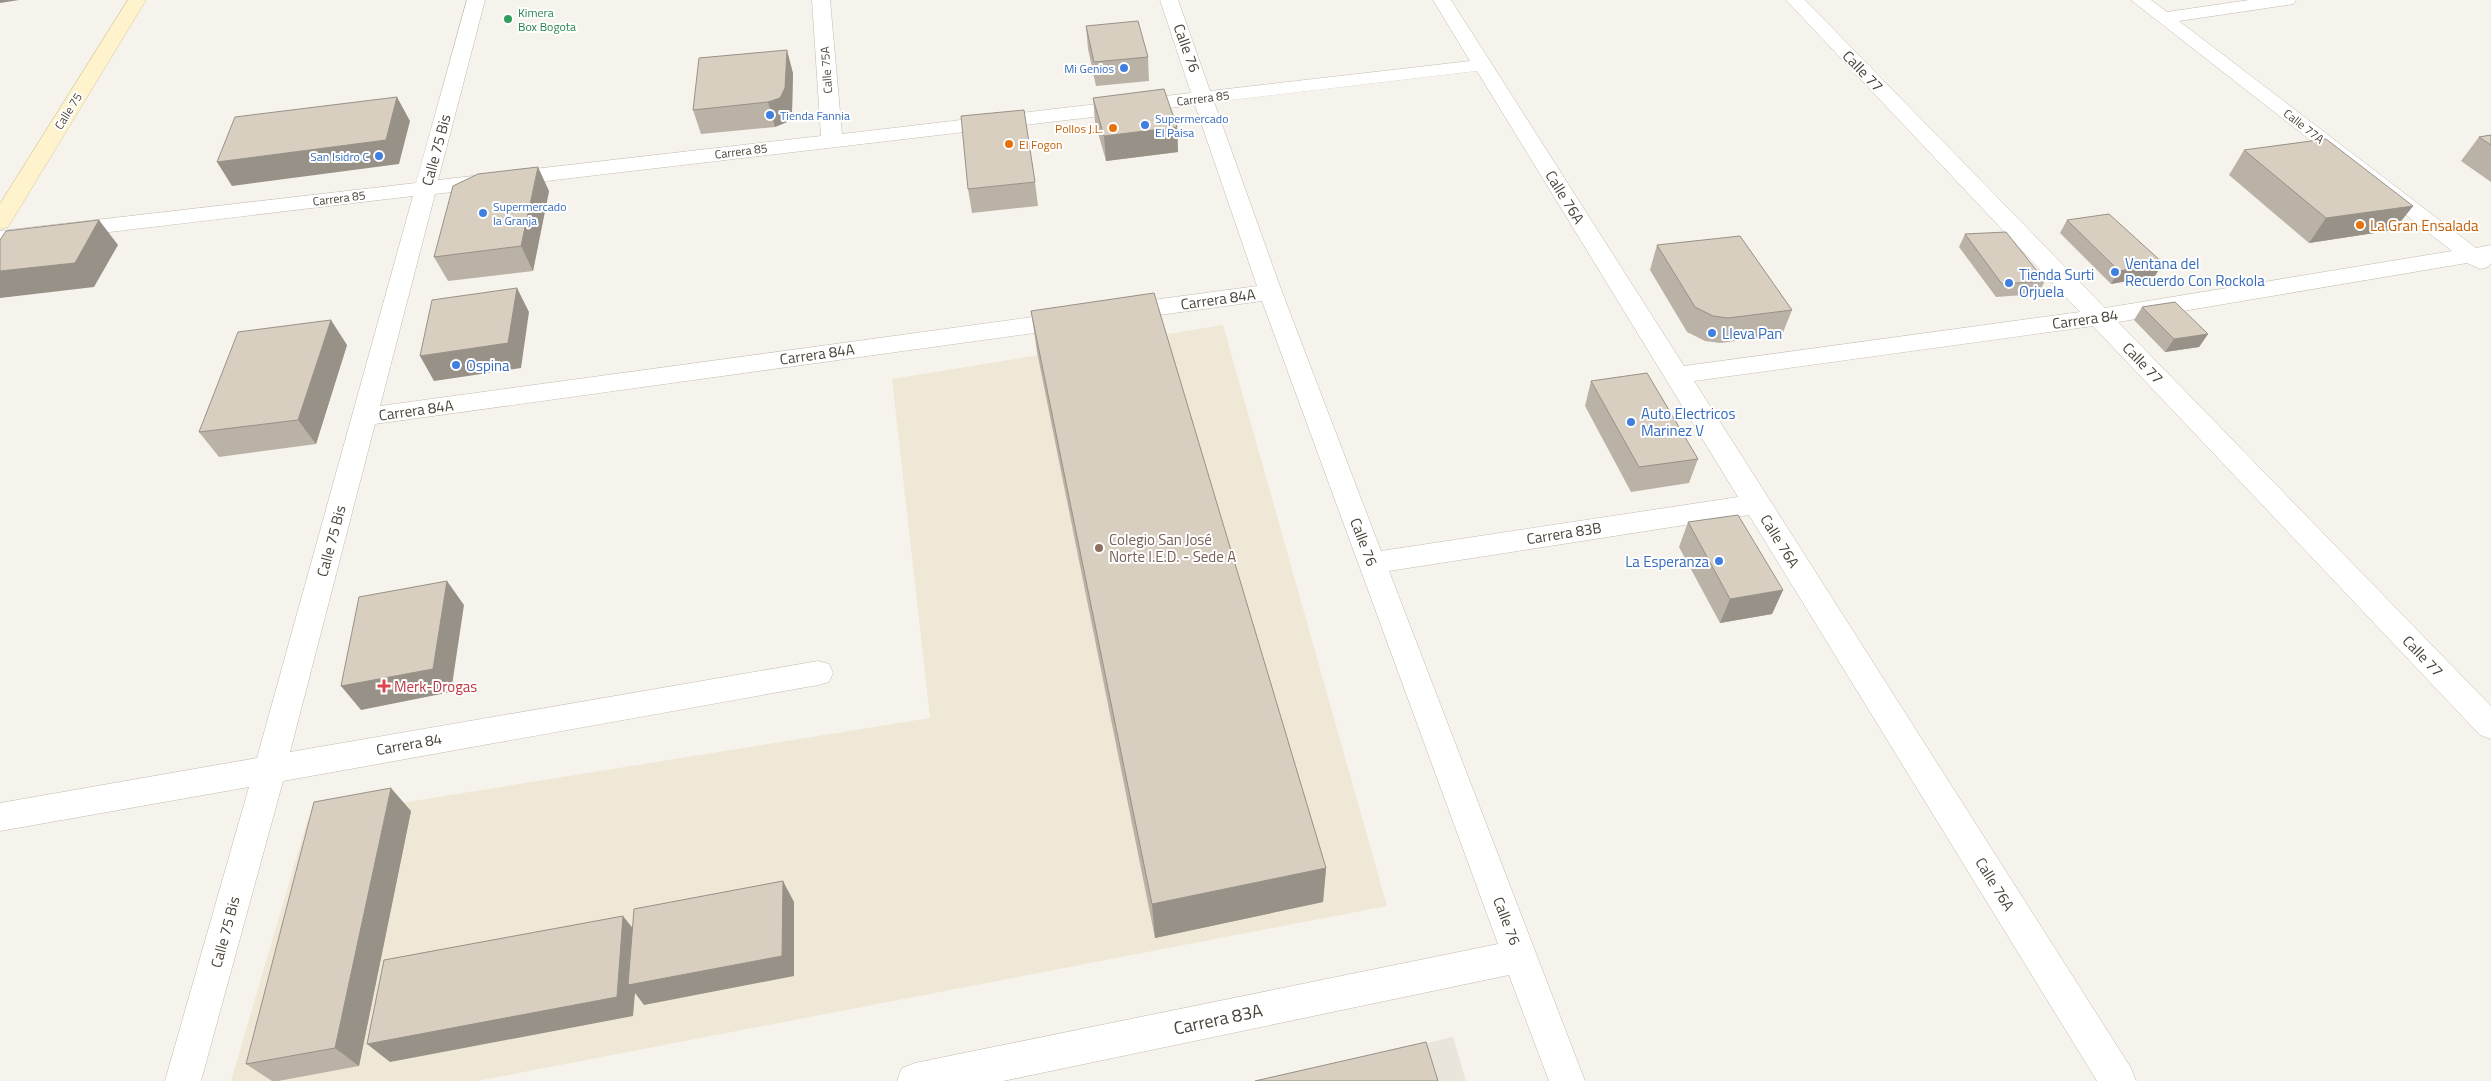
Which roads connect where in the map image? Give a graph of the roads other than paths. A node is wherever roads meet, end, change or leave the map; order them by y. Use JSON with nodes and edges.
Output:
{"nodes":[{"id":1,"x":137,"y":0,"type":"edge"},
{"id":2,"x":476,"y":0,"type":"edge"},
{"id":3,"x":821,"y":0,"type":"edge"},
{"id":4,"x":1170,"y":0,"type":"edge"},
{"id":5,"x":1442,"y":0,"type":"edge"},
{"id":6,"x":1795,"y":0,"type":"edge"},
{"id":7,"x":2140,"y":0,"type":"edge"},
{"id":8,"x":2287,"y":0,"type":"edge"},
{"id":9,"x":2163,"y":18,"type":"junction"},
{"id":10,"x":1483,"y":65,"type":"junction"},
{"id":11,"x":1204,"y":98,"type":"junction"},
{"id":12,"x":832,"y":141,"type":"junction"},
{"id":13,"x":425,"y":188,"type":"junction"},
{"id":14,"x":0,"y":222,"type":"edge"},
{"id":15,"x":0,"y":238,"type":"edge"},
{"id":16,"x":2481,"y":254,"type":"edge"},
{"id":17,"x":2491,"y":271,"type":"edge"},
{"id":18,"x":1270,"y":292,"type":"junction"},
{"id":19,"x":2099,"y":317,"type":"junction"},
{"id":20,"x":1677,"y":375,"type":"junction"},
{"id":21,"x":364,"y":417,"type":"junction"},
{"id":22,"x":1757,"y":504,"type":"junction"},
{"id":23,"x":1372,"y":563,"type":"junction"},
{"id":24,"x":818,"y":673,"type":"dead end"},
{"id":25,"x":2491,"y":726,"type":"edge"},
{"id":26,"x":270,"y":768,"type":"junction"},
{"id":27,"x":0,"y":817,"type":"edge"},
{"id":28,"x":1520,"y":956,"type":"junction"},
{"id":29,"x":183,"y":1081,"type":"edge"},
{"id":30,"x":915,"y":1081,"type":"edge"},
{"id":31,"x":1567,"y":1081,"type":"edge"},
{"id":32,"x":2118,"y":1081,"type":"edge"}],
"edges":[{"from":1,"to":14,"type":"street","name":"Calle 75"},
{"from":2,"to":13,"type":"street","name":"Calle 75 Bis"},
{"from":3,"to":12,"type":"street","name":"Calle 75A"},
{"from":4,"to":11,"type":"street","name":"Calle 76"},
{"from":5,"to":10,"type":"street","name":"Calle 76A"},
{"from":6,"to":19,"type":"street","name":"Calle 77"},
{"from":7,"to":9,"type":"street","name":"Calle 77A"},
{"from":8,"to":9,"type":"street"},
{"from":9,"to":16,"type":"street","name":"Calle 77A"},
{"from":10,"to":11,"type":"street","name":"Carrera 85"},
{"from":10,"to":20,"type":"street","name":"Calle 76A"},
{"from":11,"to":12,"type":"street","name":"Carrera 85"},
{"from":11,"to":18,"type":"street","name":"Calle 76"},
{"from":12,"to":13,"type":"street","name":"Carrera 85"},
{"from":13,"to":15,"type":"street","name":"Carrera 85"},
{"from":13,"to":21,"type":"street","name":"Calle 75 Bis"},
{"from":16,"to":17,"type":"street","name":"Calle 77A"},
{"from":16,"to":19,"type":"street","name":"Carrera 84"},
{"from":18,"to":21,"type":"street","name":"Carrera 84A"},
{"from":18,"to":23,"type":"street","name":"Calle 76"},
{"from":19,"to":20,"type":"street","name":"Carrera 84"},
{"from":19,"to":25,"type":"street","name":"Calle 77"},
{"from":20,"to":22,"type":"street","name":"Calle 76A"},
{"from":21,"to":26,"type":"street","name":"Calle 75 Bis"},
{"from":22,"to":23,"type":"street","name":"Carrera 83B"},
{"from":22,"to":32,"type":"street","name":"Calle 76A"},
{"from":23,"to":28,"type":"street","name":"Calle 76"},
{"from":24,"to":26,"type":"street","name":"Carrera 84"},
{"from":26,"to":27,"type":"street","name":"Carrera 84"},
{"from":26,"to":29,"type":"street","name":"Calle 75 Bis"},
{"from":28,"to":30,"type":"street","name":"Carrera 83A"},
{"from":28,"to":31,"type":"street","name":"Calle 76"}]}
